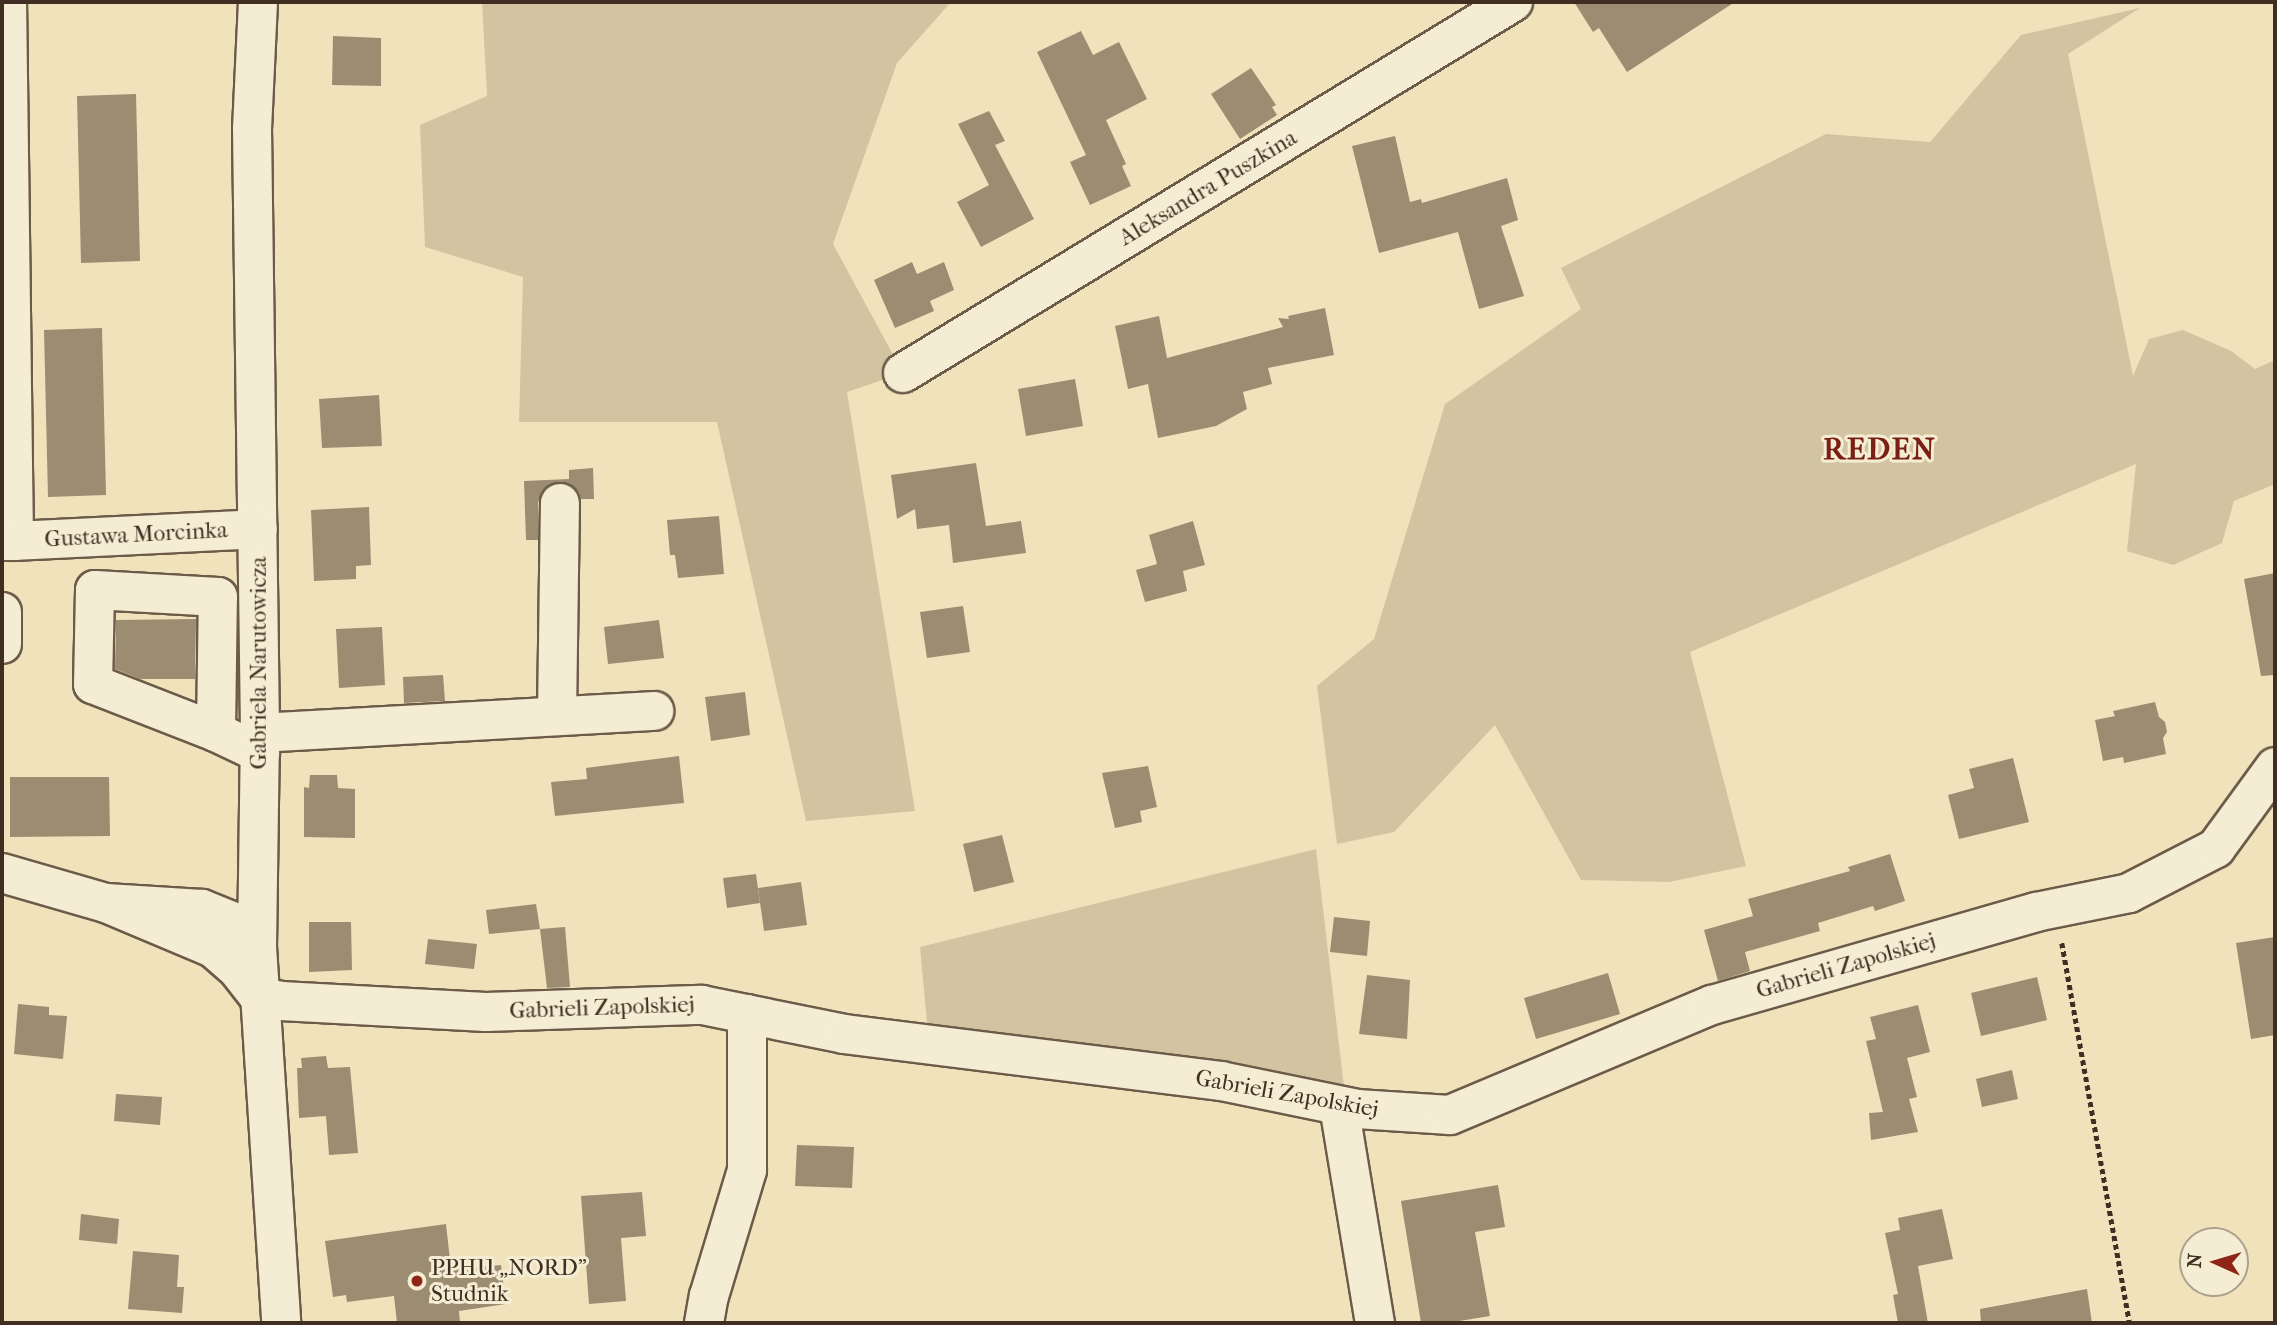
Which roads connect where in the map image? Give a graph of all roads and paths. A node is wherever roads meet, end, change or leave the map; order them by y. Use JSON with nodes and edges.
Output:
{"nodes":[{"id":1,"x":7,"y":2,"type":"edge"},
{"id":2,"x":258,"y":2,"type":"edge"},
{"id":3,"x":1513,"y":2,"type":"edge"},
{"id":4,"x":903,"y":373,"type":"dead end"},
{"id":5,"x":560,"y":503,"type":"dead end"},
{"id":6,"x":258,"y":529,"type":"junction"},
{"id":7,"x":8,"y":541,"type":"edge"},
{"id":8,"x":2,"y":612,"type":"edge"},
{"id":9,"x":2,"y":643,"type":"edge"},
{"id":10,"x":654,"y":712,"type":"dead end"},
{"id":11,"x":557,"y":716,"type":"junction"},
{"id":12,"x":216,"y":732,"type":"junction"},
{"id":13,"x":260,"y":743,"type":"junction"},
{"id":14,"x":2275,"y":767,"type":"edge"},
{"id":15,"x":2,"y":873,"type":"edge"},
{"id":16,"x":258,"y":875,"type":"junction"},
{"id":17,"x":106,"y":903,"type":"junction"},
{"id":18,"x":2056,"y":908,"type":"junction"},
{"id":19,"x":202,"y":909,"type":"junction"},
{"id":20,"x":257,"y":947,"type":"junction"},
{"id":21,"x":213,"y":948,"type":"junction"},
{"id":22,"x":259,"y":997,"type":"junction"},
{"id":23,"x":747,"y":1014,"type":"junction"},
{"id":24,"x":1339,"y":1106,"type":"junction"},
{"id":25,"x":281,"y":1323,"type":"edge"},
{"id":26,"x":704,"y":1323,"type":"edge"},
{"id":27,"x":1374,"y":1323,"type":"edge"},
{"id":28,"x":2130,"y":1323,"type":"edge"}],
"edges":[{"from":1,"to":7,"type":"street","name":"Gustawa Morcinka"},
{"from":2,"to":6,"type":"street","name":"Gabriela Narutowicza"},
{"from":3,"to":4,"type":"street","name":"Aleksandra Puszkina"},
{"from":5,"to":11,"type":"street"},
{"from":6,"to":7,"type":"street","name":"Gustawa Morcinka"},
{"from":6,"to":13,"type":"street","name":"Gabriela Narutowicza"},
{"from":8,"to":9,"type":"street"},
{"from":10,"to":11,"type":"street"},
{"from":11,"to":13,"type":"street"},
{"from":12,"to":12,"type":"street"},
{"from":12,"to":13,"type":"street"},
{"from":13,"to":16,"type":"street","name":"Gabriela Narutowicza"},
{"from":14,"to":18,"type":"street","name":"Gabrieli Zapolskiej"},
{"from":15,"to":17,"type":"street"},
{"from":16,"to":19,"type":"street"},
{"from":16,"to":20,"type":"street","name":"Gabriela Narutowicza"},
{"from":17,"to":19,"type":"street"},
{"from":17,"to":21,"type":"street"},
{"from":18,"to":24,"type":"street","name":"Gabrieli Zapolskiej"},
{"from":18,"to":28,"type":"path"},
{"from":19,"to":20,"type":"street"},
{"from":20,"to":21,"type":"street"},
{"from":20,"to":22,"type":"street","name":"Gabriela Narutowicza"},
{"from":21,"to":22,"type":"street"},
{"from":22,"to":23,"type":"street","name":"Gabrieli Zapolskiej"},
{"from":22,"to":25,"type":"street","name":"Gabriela Narutowicza"},
{"from":23,"to":24,"type":"street","name":"Gabrieli Zapolskiej"},
{"from":23,"to":26,"type":"street"},
{"from":24,"to":27,"type":"street"}]}
